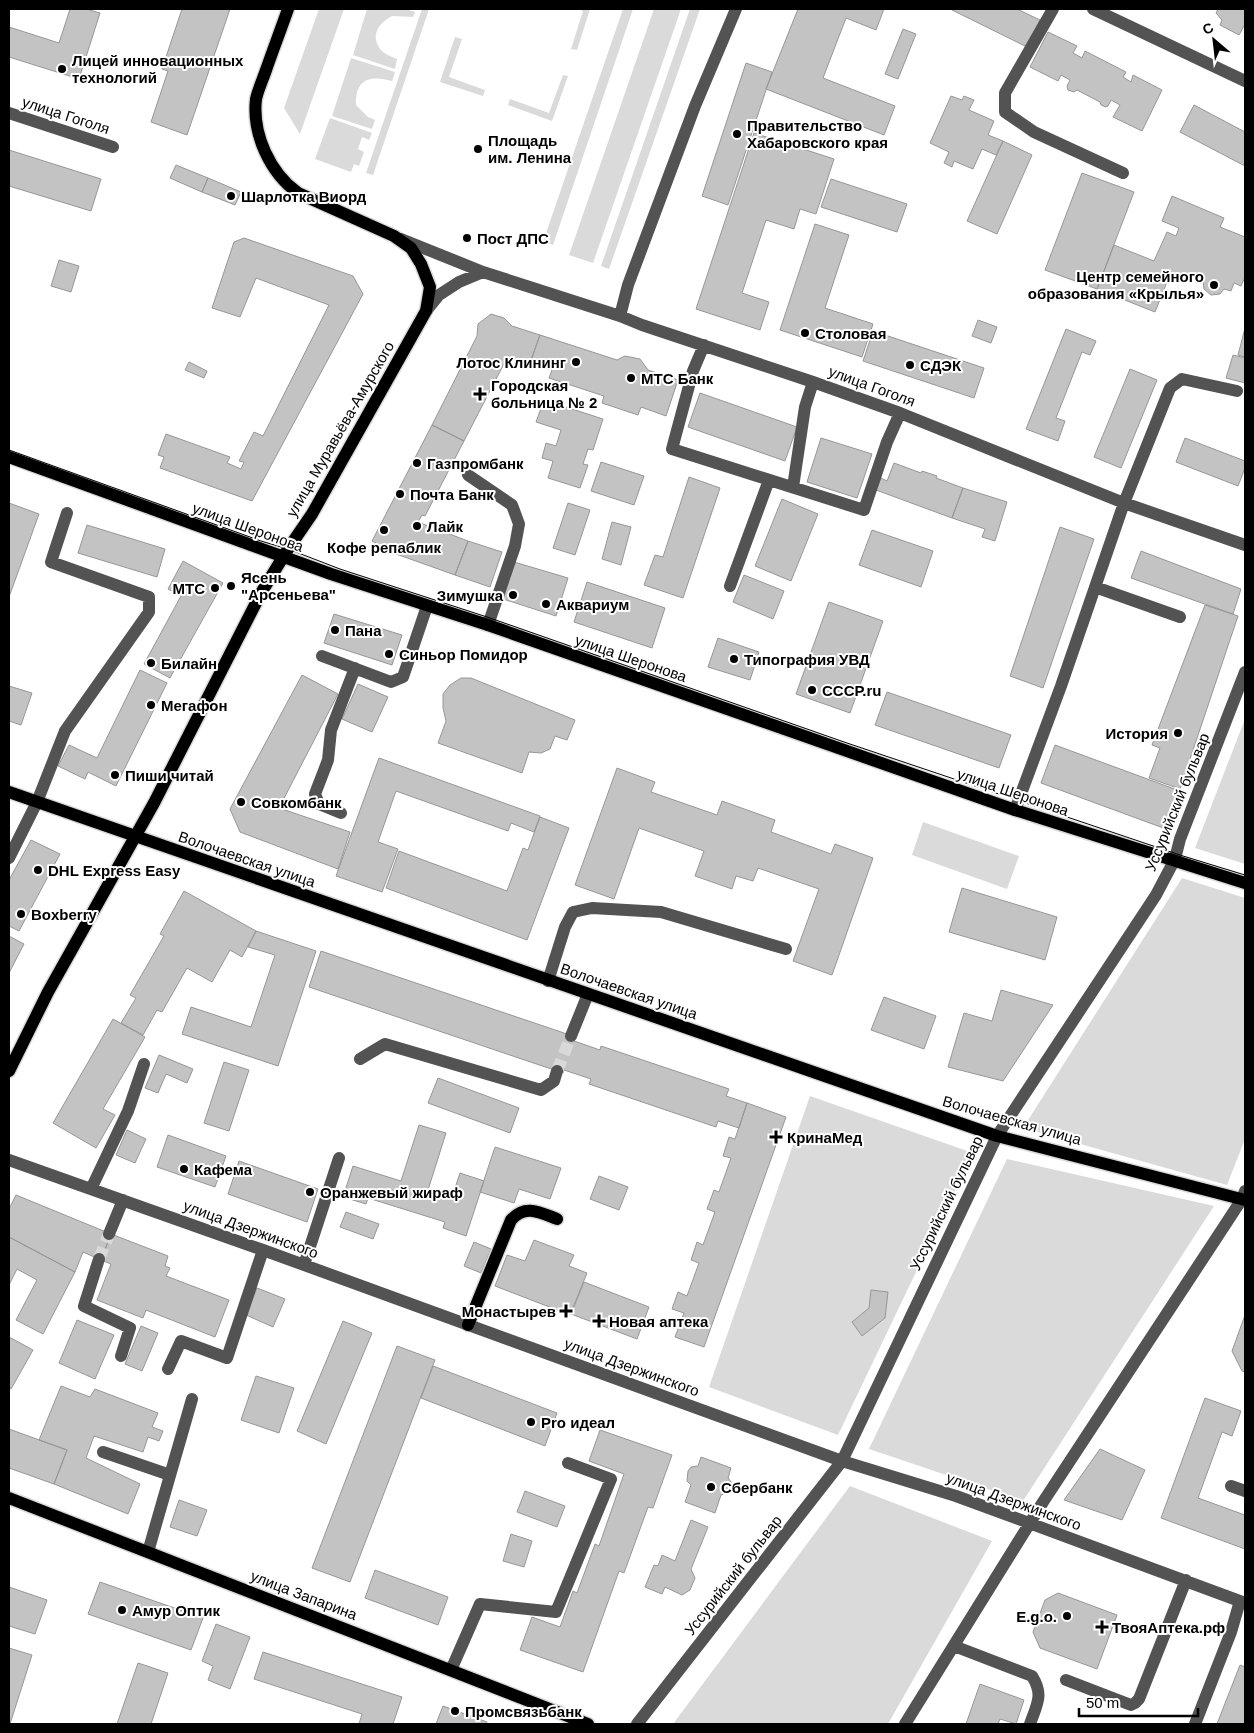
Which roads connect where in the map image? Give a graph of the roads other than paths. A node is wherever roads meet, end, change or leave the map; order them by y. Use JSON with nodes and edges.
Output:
{"nodes":[{"id":1,"x":288,"y":9,"type":"edge"},
{"id":2,"x":736,"y":9,"type":"edge"},
{"id":3,"x":1053,"y":9,"type":"edge"},
{"id":4,"x":1093,"y":9,"type":"edge"},
{"id":5,"x":1245,"y":81,"type":"edge"},
{"id":6,"x":9,"y":113,"type":"edge"},
{"id":7,"x":113,"y":147,"type":"dead end"},
{"id":8,"x":1123,"y":172,"type":"dead end"},
{"id":9,"x":394,"y":236,"type":"junction"},
{"id":10,"x":483,"y":272,"type":"junction"},
{"id":11,"x":426,"y":311,"type":"junction"},
{"id":12,"x":620,"y":316,"type":"junction"},
{"id":13,"x":704,"y":346,"type":"junction"},
{"id":14,"x":813,"y":382,"type":"junction"},
{"id":15,"x":1237,"y":391,"type":"dead end"},
{"id":16,"x":900,"y":413,"type":"junction"},
{"id":17,"x":9,"y":457,"type":"edge"},
{"id":18,"x":468,"y":475,"type":"dead end"},
{"id":19,"x":769,"y":480,"type":"junction"},
{"id":20,"x":793,"y":487,"type":"junction"},
{"id":21,"x":1124,"y":503,"type":"junction"},
{"id":22,"x":67,"y":513,"type":"dead end"},
{"id":23,"x":1245,"y":545,"type":"edge"},
{"id":24,"x":284,"y":557,"type":"junction"},
{"id":25,"x":730,"y":586,"type":"dead end"},
{"id":26,"x":1095,"y":587,"type":"junction"},
{"id":27,"x":428,"y":606,"type":"junction"},
{"id":28,"x":1180,"y":617,"type":"dead end"},
{"id":29,"x":488,"y":625,"type":"junction"},
{"id":30,"x":322,"y":656,"type":"dead end"},
{"id":31,"x":355,"y":668,"type":"junction"},
{"id":32,"x":1245,"y":672,"type":"edge"},
{"id":33,"x":9,"y":792,"type":"edge"},
{"id":34,"x":37,"y":802,"type":"junction"},
{"id":35,"x":1014,"y":810,"type":"junction"},
{"id":36,"x":341,"y":813,"type":"dead end"},
{"id":37,"x":136,"y":836,"type":"junction"},
{"id":38,"x":9,"y":858,"type":"edge"},
{"id":39,"x":1174,"y":860,"type":"junction"},
{"id":40,"x":1245,"y":883,"type":"edge"},
{"id":41,"x":786,"y":949,"type":"dead end"},
{"id":42,"x":548,"y":980,"type":"junction"},
{"id":43,"x":588,"y":994,"type":"junction"},
{"id":44,"x":571,"y":1036,"type":"tunnel mouth"},
{"id":45,"x":360,"y":1059,"type":"dead end"},
{"id":46,"x":144,"y":1064,"type":"dead end"},
{"id":47,"x":557,"y":1070,"type":"tunnel mouth"},
{"id":48,"x":9,"y":1071,"type":"edge"},
{"id":49,"x":997,"y":1136,"type":"junction"},
{"id":50,"x":339,"y":1158,"type":"dead end"},
{"id":51,"x":9,"y":1160,"type":"edge"},
{"id":52,"x":91,"y":1189,"type":"junction"},
{"id":53,"x":1244,"y":1196,"type":"edge"},
{"id":54,"x":123,"y":1200,"type":"junction"},
{"id":55,"x":557,"y":1218,"type":"dead end"},
{"id":56,"x":109,"y":1234,"type":"tunnel mouth"},
{"id":57,"x":262,"y":1250,"type":"junction"},
{"id":58,"x":99,"y":1259,"type":"tunnel mouth"},
{"id":59,"x":304,"y":1265,"type":"junction"},
{"id":60,"x":468,"y":1325,"type":"junction"},
{"id":61,"x":121,"y":1356,"type":"dead end"},
{"id":62,"x":168,"y":1369,"type":"dead end"},
{"id":63,"x":192,"y":1399,"type":"dead end"},
{"id":64,"x":103,"y":1452,"type":"dead end"},
{"id":65,"x":842,"y":1461,"type":"junction"},
{"id":66,"x":568,"y":1463,"type":"dead end"},
{"id":67,"x":170,"y":1475,"type":"junction"},
{"id":68,"x":1231,"y":1486,"type":"dead end"},
{"id":69,"x":1245,"y":1491,"type":"edge"},
{"id":70,"x":9,"y":1498,"type":"edge"},
{"id":71,"x":1030,"y":1524,"type":"junction"},
{"id":72,"x":148,"y":1552,"type":"junction"},
{"id":73,"x":1186,"y":1580,"type":"junction"},
{"id":74,"x":1243,"y":1602,"type":"edge"},
{"id":75,"x":954,"y":1646,"type":"junction"},
{"id":76,"x":452,"y":1670,"type":"junction"},
{"id":77,"x":1066,"y":1680,"type":"dead end"},
{"id":78,"x":588,"y":1724,"type":"edge"},
{"id":79,"x":637,"y":1724,"type":"edge"},
{"id":80,"x":905,"y":1724,"type":"edge"},
{"id":81,"x":1030,"y":1724,"type":"edge"},
{"id":82,"x":1195,"y":1724,"type":"edge"}],
"edges":[{"from":1,"to":9,"type":"main road","name":"улица Муравьёва-Амурского"},
{"from":2,"to":12,"type":"street"},
{"from":3,"to":8,"type":"street"},
{"from":4,"to":5,"type":"street"},
{"from":6,"to":7,"type":"street","name":"улица Гоголя"},
{"from":9,"to":10,"type":"street","name":"улица Гоголя"},
{"from":9,"to":11,"type":"main road","name":"улица Муравьёва-Амурского"},
{"from":10,"to":11,"type":"street"},
{"from":10,"to":12,"type":"street","name":"улица Гоголя"},
{"from":11,"to":24,"type":"main road","name":"улица Муравьёва-Амурского"},
{"from":12,"to":13,"type":"street","name":"улица Гоголя"},
{"from":13,"to":14,"type":"street","name":"улица Гоголя"},
{"from":13,"to":19,"type":"street"},
{"from":14,"to":16,"type":"street","name":"улица Гоголя"},
{"from":14,"to":20,"type":"street"},
{"from":15,"to":21,"type":"street"},
{"from":16,"to":20,"type":"street"},
{"from":16,"to":21,"type":"street","name":"улица Гоголя"},
{"from":17,"to":24,"type":"main road","name":"улица Шеронова"},
{"from":18,"to":29,"type":"street"},
{"from":19,"to":20,"type":"street"},
{"from":19,"to":25,"type":"street"},
{"from":21,"to":23,"type":"street","name":"улица Гоголя"},
{"from":21,"to":26,"type":"street"},
{"from":22,"to":34,"type":"street"},
{"from":24,"to":27,"type":"main road","name":"улица Шеронова"},
{"from":24,"to":37,"type":"main road","name":"улица Муравьёва-Амурского"},
{"from":26,"to":28,"type":"street"},
{"from":26,"to":35,"type":"street"},
{"from":27,"to":29,"type":"main road","name":"улица Шеронова"},
{"from":27,"to":31,"type":"street"},
{"from":29,"to":35,"type":"main road","name":"улица Шеронова"},
{"from":30,"to":31,"type":"street"},
{"from":31,"to":36,"type":"street"},
{"from":32,"to":39,"type":"street","name":"Уссурийский бульвар"},
{"from":33,"to":34,"type":"main road","name":"Волочаевская улица"},
{"from":34,"to":37,"type":"main road","name":"Волочаевская улица"},
{"from":34,"to":38,"type":"street"},
{"from":35,"to":39,"type":"main road","name":"улица Шеронова"},
{"from":37,"to":42,"type":"main road","name":"Волочаевская улица"},
{"from":37,"to":48,"type":"main road","name":"улица Муравьёва-Амурского"},
{"from":39,"to":40,"type":"main road","name":"улица Шеронова"},
{"from":39,"to":49,"type":"street","name":"Уссурийский бульвар"},
{"from":41,"to":42,"type":"street"},
{"from":42,"to":43,"type":"main road","name":"Волочаевская улица"},
{"from":43,"to":44,"type":"street"},
{"from":43,"to":49,"type":"main road","name":"Волочаевская улица"},
{"from":45,"to":47,"type":"street"},
{"from":46,"to":52,"type":"street"},
{"from":49,"to":53,"type":"main road","name":"Волочаевская улица"},
{"from":49,"to":65,"type":"street","name":"Уссурийский бульвар"},
{"from":50,"to":59,"type":"street"},
{"from":51,"to":52,"type":"street","name":"улица Дзержинского"},
{"from":52,"to":54,"type":"street","name":"улица Дзержинского"},
{"from":53,"to":71,"type":"street"},
{"from":54,"to":56,"type":"street"},
{"from":54,"to":57,"type":"street","name":"улица Дзержинского"},
{"from":55,"to":60,"type":"main road"},
{"from":57,"to":59,"type":"street","name":"улица Дзержинского"},
{"from":57,"to":62,"type":"street"},
{"from":58,"to":61,"type":"street"},
{"from":59,"to":60,"type":"street","name":"улица Дзержинского"},
{"from":60,"to":65,"type":"street","name":"улица Дзержинского"},
{"from":63,"to":67,"type":"street"},
{"from":64,"to":67,"type":"street"},
{"from":65,"to":71,"type":"street","name":"улица Дзержинского"},
{"from":65,"to":79,"type":"street","name":"Уссурийский бульвар"},
{"from":66,"to":76,"type":"street"},
{"from":67,"to":72,"type":"street"},
{"from":68,"to":69,"type":"street"},
{"from":70,"to":72,"type":"main road","name":"улица Запарина"},
{"from":71,"to":73,"type":"street","name":"улица Дзержинского"},
{"from":71,"to":75,"type":"street"},
{"from":72,"to":76,"type":"main road","name":"улица Запарина"},
{"from":73,"to":74,"type":"street","name":"улица Дзержинского"},
{"from":73,"to":77,"type":"street"},
{"from":74,"to":82,"type":"street"},
{"from":75,"to":80,"type":"street"},
{"from":75,"to":81,"type":"street"},
{"from":76,"to":78,"type":"main road","name":"улица Запарина"}]}
